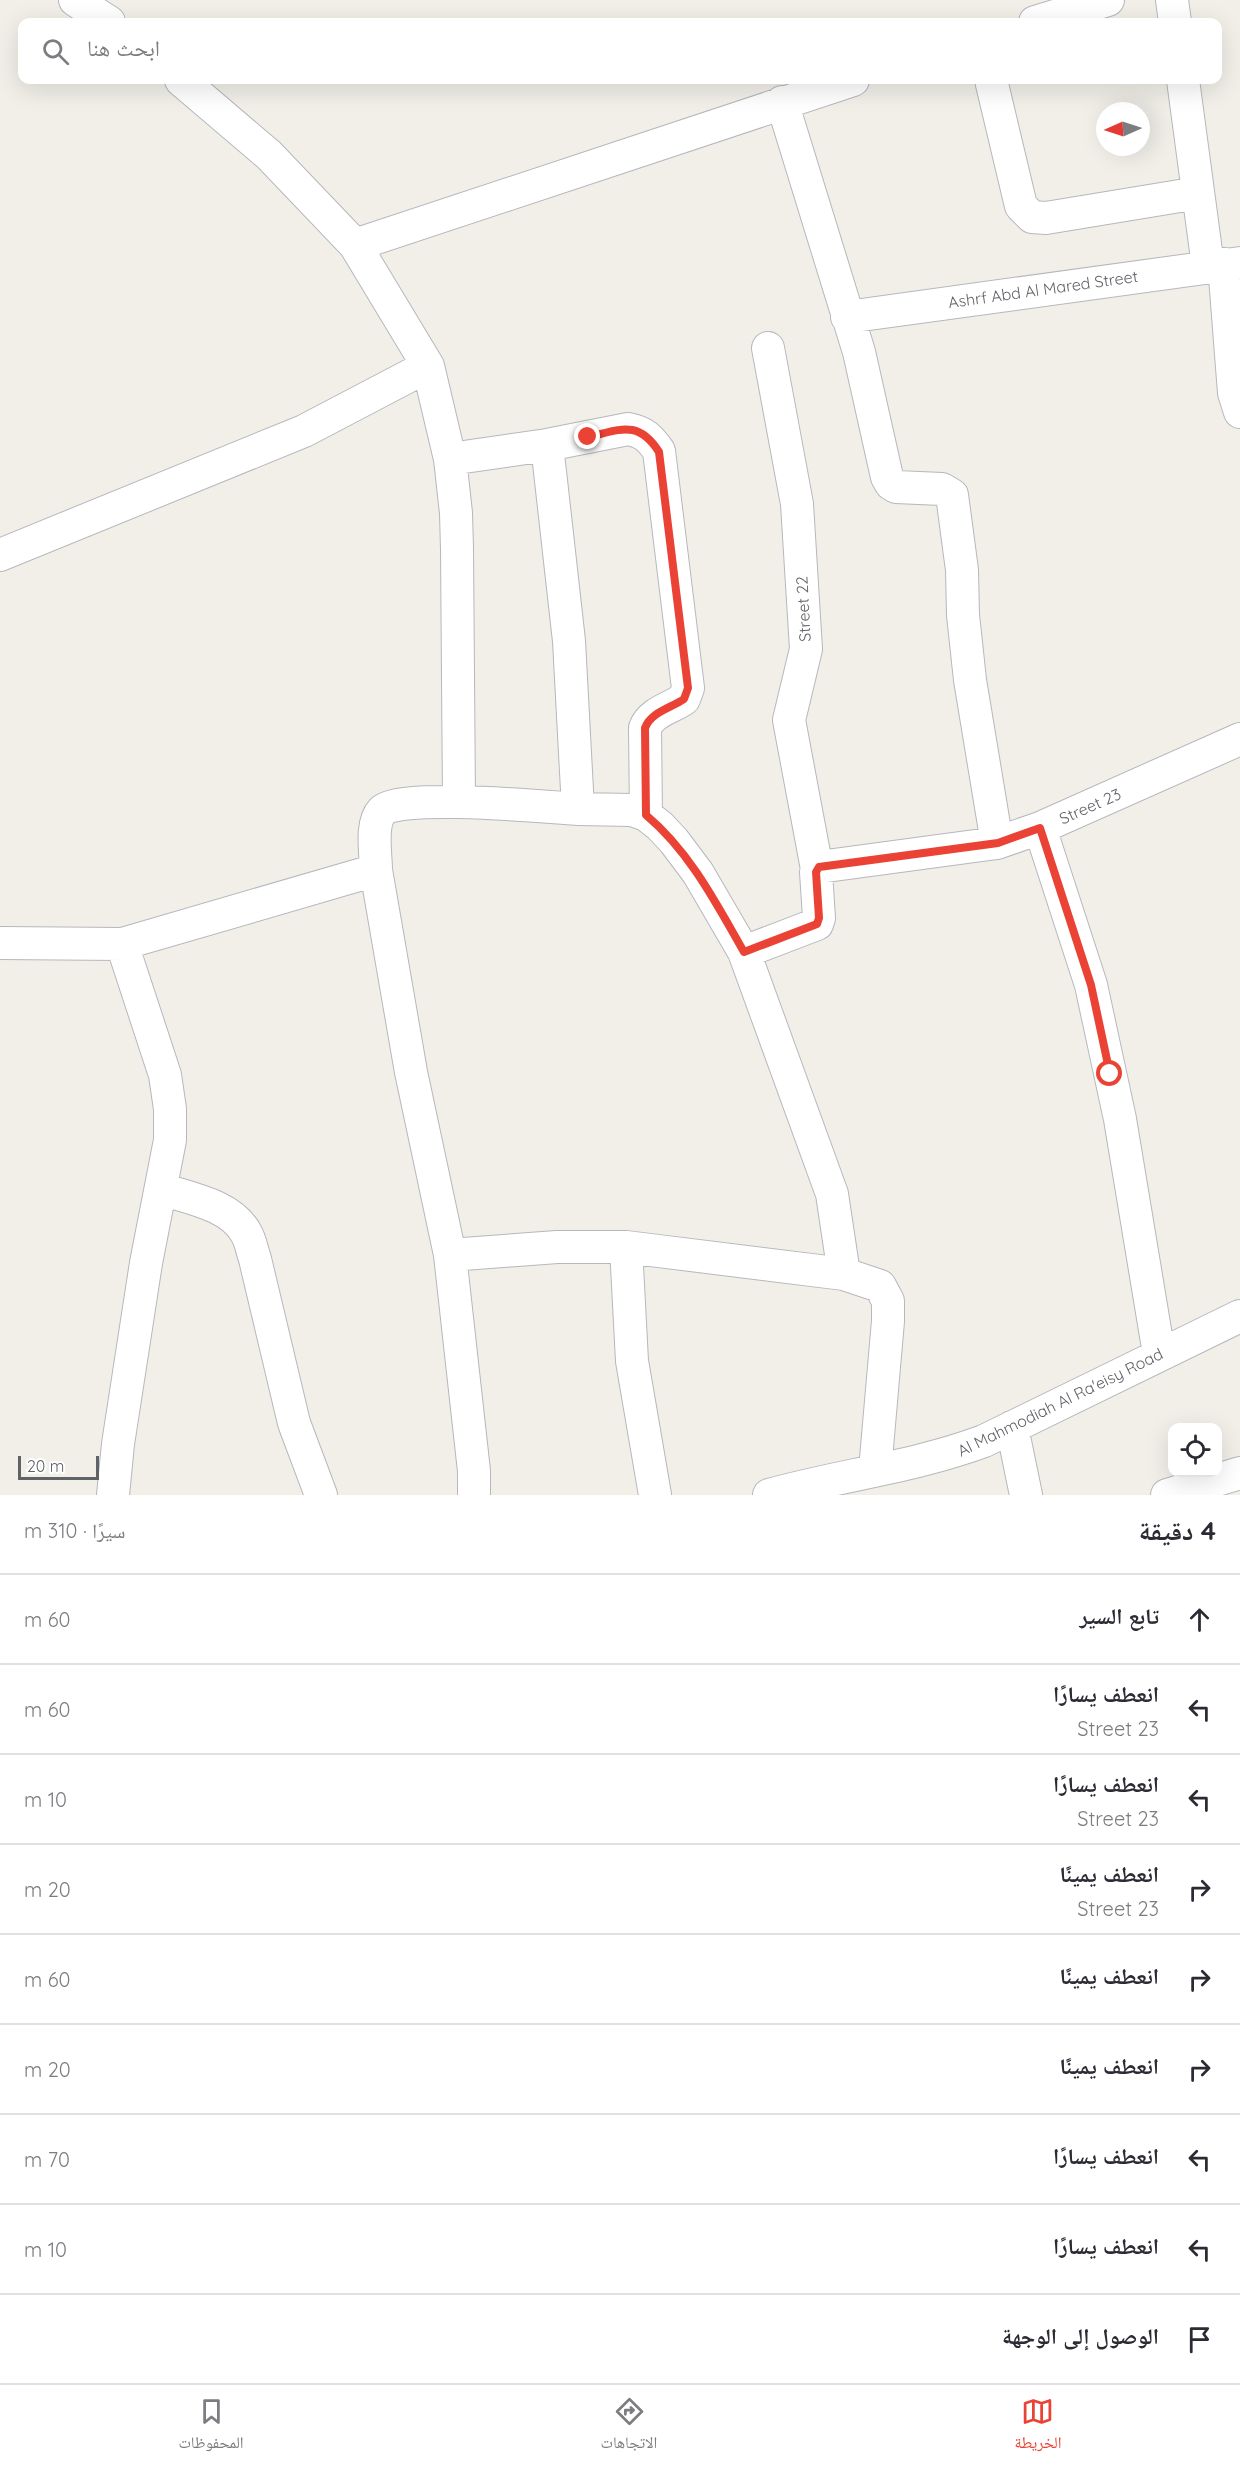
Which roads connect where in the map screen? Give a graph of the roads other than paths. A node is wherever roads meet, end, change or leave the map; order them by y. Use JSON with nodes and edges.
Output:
{"nodes":[{"id":1,"x":75,"y":0,"type":"edge"},
{"id":2,"x":1108,"y":0,"type":"edge"},
{"id":3,"x":1172,"y":0,"type":"edge"},
{"id":4,"x":104,"y":18,"type":"edge"},
{"id":5,"x":1048,"y":18,"type":"edge"},
{"id":6,"x":1174,"y":18,"type":"edge"},
{"id":7,"x":186,"y":84,"type":"edge"},
{"id":8,"x":839,"y":84,"type":"edge"},
{"id":9,"x":992,"y":84,"type":"edge"},
{"id":10,"x":1184,"y":84,"type":"edge"},
{"id":11,"x":782,"y":102,"type":"junction"},
{"id":12,"x":1198,"y":193,"type":"junction"},
{"id":13,"x":355,"y":245,"type":"junction"},
{"id":14,"x":1224,"y":264,"type":"edge"},
{"id":15,"x":847,"y":317,"type":"junction"},
{"id":16,"x":768,"y":348,"type":"dead end"},
{"id":17,"x":428,"y":366,"type":"junction"},
{"id":18,"x":1240,"y":412,"type":"edge"},
{"id":19,"x":547,"y":445,"type":"junction"},
{"id":20,"x":450,"y":459,"type":"junction"},
{"id":21,"x":0,"y":555,"type":"edge"},
{"id":22,"x":1240,"y":739,"type":"edge"},
{"id":23,"x":459,"y":802,"type":"junction"},
{"id":24,"x":578,"y":809,"type":"junction"},
{"id":25,"x":646,"y":815,"type":"junction"},
{"id":26,"x":1040,"y":828,"type":"junction"},
{"id":27,"x":998,"y":843,"type":"junction"},
{"id":28,"x":817,"y":869,"type":"junction"},
{"id":29,"x":376,"y":870,"type":"junction"},
{"id":30,"x":0,"y":943,"type":"edge"},
{"id":31,"x":122,"y":944,"type":"junction"},
{"id":32,"x":744,"y":952,"type":"junction"},
{"id":33,"x":161,"y":1189,"type":"junction"},
{"id":34,"x":626,"y":1246,"type":"junction"},
{"id":35,"x":450,"y":1255,"type":"junction"},
{"id":36,"x":844,"y":1274,"type":"junction"},
{"id":37,"x":1240,"y":1316,"type":"edge"},
{"id":38,"x":1159,"y":1354,"type":"junction"},
{"id":39,"x":1012,"y":1427,"type":"junction"},
{"id":40,"x":875,"y":1470,"type":"junction"},
{"id":41,"x":1240,"y":1473,"type":"edge"},
{"id":42,"x":113,"y":1495,"type":"edge"},
{"id":43,"x":321,"y":1495,"type":"edge"},
{"id":44,"x":474,"y":1495,"type":"edge"},
{"id":45,"x":655,"y":1495,"type":"edge"},
{"id":46,"x":769,"y":1495,"type":"edge"},
{"id":47,"x":1026,"y":1495,"type":"edge"},
{"id":48,"x":1167,"y":1495,"type":"edge"}],
"edges":[{"from":1,"to":4,"type":"street"},
{"from":2,"to":5,"type":"street"},
{"from":3,"to":6,"type":"street"},
{"from":7,"to":13,"type":"street"},
{"from":8,"to":11,"type":"street"},
{"from":9,"to":12,"type":"street"},
{"from":10,"to":12,"type":"street"},
{"from":11,"to":13,"type":"street"},
{"from":11,"to":15,"type":"street"},
{"from":12,"to":14,"type":"street"},
{"from":13,"to":17,"type":"street"},
{"from":14,"to":15,"type":"street","name":"Ashrf Abd Al Mared Street"},
{"from":14,"to":18,"type":"street"},
{"from":15,"to":27,"type":"street"},
{"from":16,"to":28,"type":"street","name":"Street 22"},
{"from":17,"to":20,"type":"street"},
{"from":17,"to":21,"type":"street"},
{"from":19,"to":20,"type":"street"},
{"from":19,"to":24,"type":"street"},
{"from":19,"to":25,"type":"street"},
{"from":20,"to":23,"type":"street"},
{"from":22,"to":26,"type":"street","name":"Street 23"},
{"from":23,"to":24,"type":"street"},
{"from":23,"to":29,"type":"street"},
{"from":24,"to":25,"type":"street"},
{"from":25,"to":32,"type":"street"},
{"from":26,"to":27,"type":"street","name":"Street 23"},
{"from":26,"to":38,"type":"street"},
{"from":27,"to":28,"type":"street","name":"Street 23"},
{"from":28,"to":32,"type":"street"},
{"from":29,"to":31,"type":"street"},
{"from":29,"to":35,"type":"street"},
{"from":30,"to":31,"type":"street"},
{"from":31,"to":33,"type":"street"},
{"from":32,"to":36,"type":"street"},
{"from":33,"to":42,"type":"street"},
{"from":33,"to":43,"type":"street"},
{"from":34,"to":35,"type":"street"},
{"from":34,"to":36,"type":"street"},
{"from":34,"to":45,"type":"street"},
{"from":35,"to":44,"type":"street"},
{"from":36,"to":40,"type":"street"},
{"from":37,"to":38,"type":"street","name":"Al Mahmodiah Al Ra'eisy Road"},
{"from":38,"to":39,"type":"street","name":"Al Mahmodiah Al Ra'eisy Road"},
{"from":39,"to":40,"type":"street","name":"Al Mahmodiah Al Ra'eisy Road"},
{"from":39,"to":47,"type":"street"},
{"from":40,"to":46,"type":"street","name":"Al Mahmodiah Al Ra'eisy Road"},
{"from":41,"to":48,"type":"street"}]}
